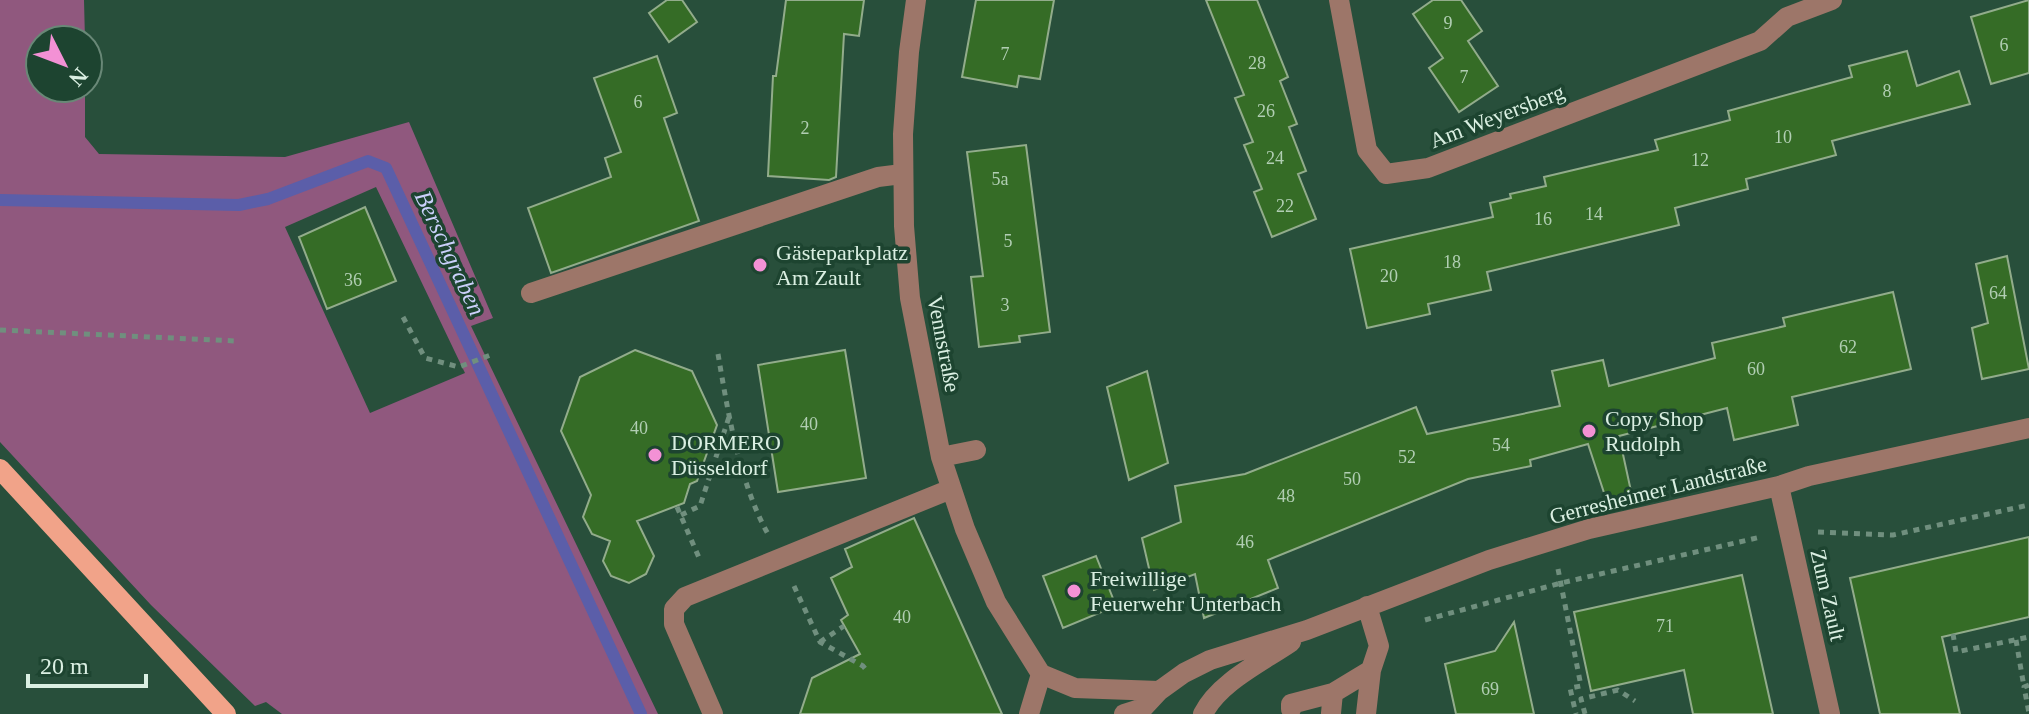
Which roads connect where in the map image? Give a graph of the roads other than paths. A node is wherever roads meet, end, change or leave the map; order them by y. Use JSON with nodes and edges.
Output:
{"nodes":[{"id":1,"x":916,"y":0,"type":"edge"},
{"id":2,"x":1339,"y":0,"type":"edge"},
{"id":3,"x":1832,"y":0,"type":"edge"},
{"id":4,"x":1788,"y":9,"type":"edge"},
{"id":5,"x":902,"y":174,"type":"junction"},
{"id":6,"x":531,"y":293,"type":"dead end"},
{"id":7,"x":2029,"y":428,"type":"edge"},
{"id":8,"x":976,"y":450,"type":"dead end"},
{"id":9,"x":941,"y":457,"type":"junction"},
{"id":10,"x":0,"y":469,"type":"edge"},
{"id":11,"x":1779,"y":486,"type":"junction"},
{"id":12,"x":951,"y":489,"type":"junction"},
{"id":13,"x":1367,"y":606,"type":"junction"},
{"id":14,"x":1307,"y":630,"type":"junction"},
{"id":15,"x":1371,"y":670,"type":"junction"},
{"id":16,"x":1041,"y":674,"type":"junction"},
{"id":17,"x":1159,"y":691,"type":"junction"},
{"id":18,"x":1332,"y":703,"type":"edge"},
{"id":19,"x":1291,"y":709,"type":"dead end"},
{"id":20,"x":1136,"y":712,"type":"edge"},
{"id":21,"x":226,"y":714,"type":"edge"},
{"id":22,"x":713,"y":714,"type":"edge"},
{"id":23,"x":1029,"y":714,"type":"edge"},
{"id":24,"x":1203,"y":714,"type":"edge"},
{"id":25,"x":1366,"y":714,"type":"edge"},
{"id":26,"x":1830,"y":714,"type":"edge"}],
"edges":[{"from":1,"to":5,"type":"street","name":"Vennstraße"},
{"from":2,"to":4,"type":"street","name":"Am Weyersberg"},
{"from":3,"to":4,"type":"street"},
{"from":5,"to":6,"type":"street"},
{"from":5,"to":9,"type":"street","name":"Vennstraße"},
{"from":7,"to":11,"type":"street","name":"Gerresheimer Landstraße"},
{"from":8,"to":9,"type":"street"},
{"from":9,"to":12,"type":"street","name":"Vennstraße"},
{"from":10,"to":21,"type":"main road"},
{"from":11,"to":13,"type":"street","name":"Gerresheimer Landstraße"},
{"from":11,"to":26,"type":"street","name":"Zum Zault"},
{"from":12,"to":16,"type":"street","name":"Vennstraße"},
{"from":12,"to":22,"type":"street"},
{"from":13,"to":14,"type":"street","name":"Gerresheimer Landstraße"},
{"from":13,"to":15,"type":"street"},
{"from":14,"to":17,"type":"street","name":"Gerresheimer Landstraße"},
{"from":14,"to":24,"type":"street","name":"Gerresheimer Landstraße"},
{"from":15,"to":18,"type":"street"},
{"from":15,"to":25,"type":"street"},
{"from":16,"to":17,"type":"street"},
{"from":16,"to":23,"type":"street"},
{"from":17,"to":20,"type":"street","name":"Gerresheimer Landstraße"},
{"from":18,"to":19,"type":"street"}]}
